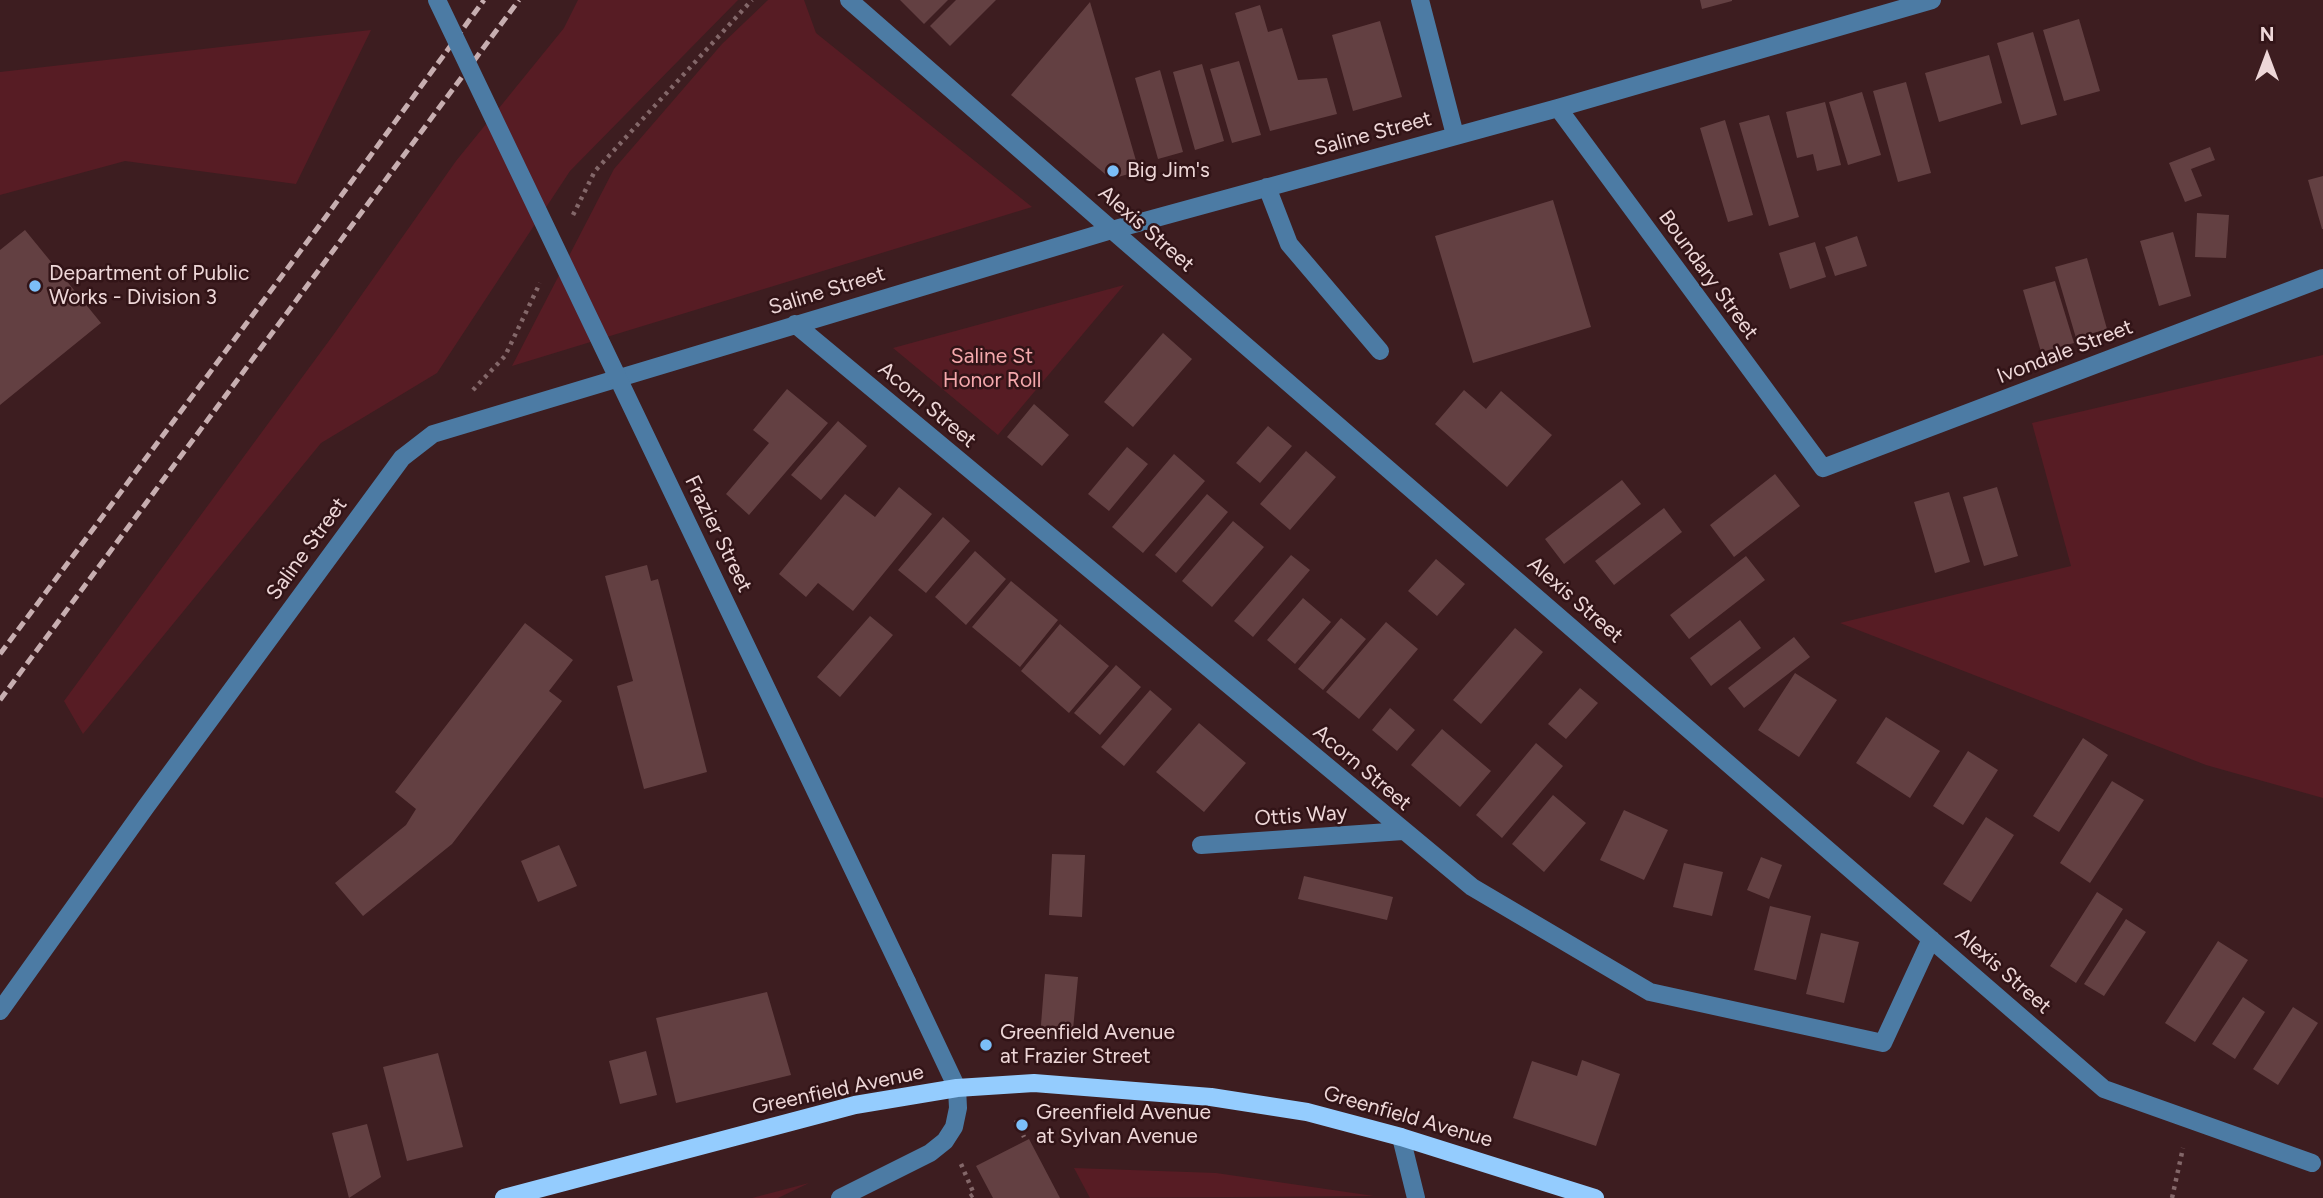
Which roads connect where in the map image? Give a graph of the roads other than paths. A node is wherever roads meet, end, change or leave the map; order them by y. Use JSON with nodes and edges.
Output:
{"nodes":[{"id":1,"x":437,"y":0,"type":"edge"},
{"id":2,"x":849,"y":0,"type":"edge"},
{"id":3,"x":1420,"y":0,"type":"edge"},
{"id":4,"x":1932,"y":0,"type":"edge"},
{"id":5,"x":1558,"y":108,"type":"junction"},
{"id":6,"x":1455,"y":135,"type":"junction"},
{"id":7,"x":1267,"y":187,"type":"junction"},
{"id":8,"x":1112,"y":230,"type":"junction"},
{"id":9,"x":2323,"y":278,"type":"edge"},
{"id":10,"x":794,"y":324,"type":"junction"},
{"id":11,"x":1380,"y":351,"type":"dead end"},
{"id":12,"x":1823,"y":468,"type":"joint"},
{"id":13,"x":1403,"y":831,"type":"junction"},
{"id":14,"x":1201,"y":845,"type":"dead end"},
{"id":15,"x":1931,"y":939,"type":"junction"},
{"id":16,"x":0,"y":1011,"type":"edge"},
{"id":17,"x":957,"y":1088,"type":"junction"},
{"id":18,"x":1401,"y":1137,"type":"junction"},
{"id":19,"x":2312,"y":1163,"type":"dead end"},
{"id":20,"x":504,"y":1198,"type":"edge"},
{"id":21,"x":840,"y":1198,"type":"edge"},
{"id":22,"x":1416,"y":1198,"type":"edge"},
{"id":23,"x":1595,"y":1198,"type":"edge"}],
"edges":[{"from":1,"to":17,"type":"street","name":"Frazier Street","bridge":true},
{"from":2,"to":8,"type":"street","name":"Alexis Street"},
{"from":3,"to":6,"type":"street"},
{"from":4,"to":5,"type":"street","name":"Saline Street"},
{"from":5,"to":6,"type":"street","name":"Saline Street"},
{"from":5,"to":12,"type":"street","name":"Boundary Street"},
{"from":6,"to":7,"type":"street","name":"Saline Street"},
{"from":7,"to":8,"type":"street","name":"Saline Street"},
{"from":7,"to":11,"type":"street"},
{"from":8,"to":10,"type":"street","name":"Saline Street"},
{"from":8,"to":15,"type":"street","name":"Alexis Street"},
{"from":9,"to":12,"type":"street","name":"Ivondale Street"},
{"from":10,"to":13,"type":"street","name":"Acorn Street"},
{"from":10,"to":16,"type":"street","name":"Saline Street"},
{"from":13,"to":14,"type":"street","name":"Ottis Way"},
{"from":13,"to":15,"type":"street","name":"Acorn Street"},
{"from":15,"to":19,"type":"street","name":"Alexis Street"},
{"from":17,"to":18,"type":"main road","name":"Greenfield Avenue"},
{"from":17,"to":20,"type":"main road","name":"Greenfield Avenue"},
{"from":17,"to":21,"type":"street"},
{"from":18,"to":22,"type":"street"},
{"from":18,"to":23,"type":"main road","name":"Greenfield Avenue"}]}
